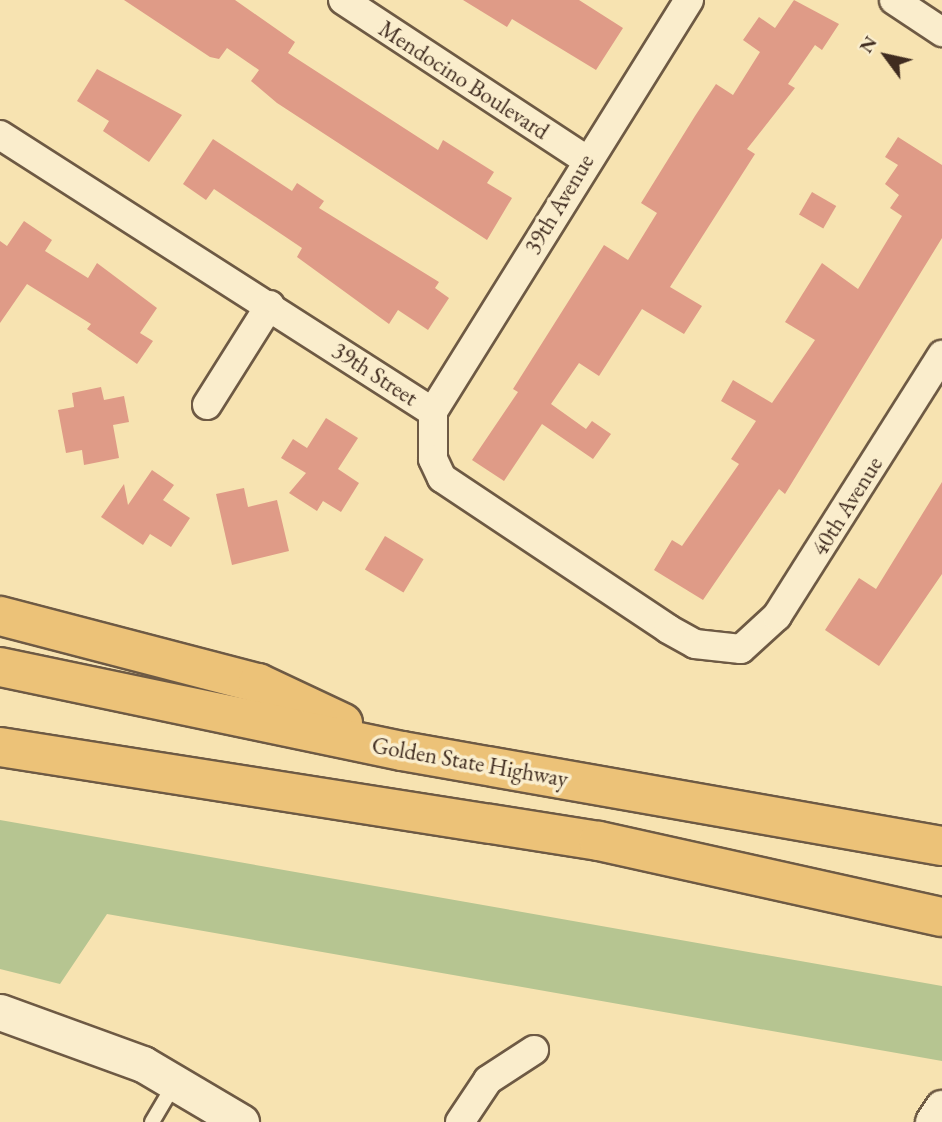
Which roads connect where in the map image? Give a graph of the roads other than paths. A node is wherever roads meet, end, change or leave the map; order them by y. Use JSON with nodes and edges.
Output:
{"nodes":[{"id":1,"x":343,"y":0,"type":"edge"},
{"id":2,"x":689,"y":0,"type":"edge"},
{"id":3,"x":894,"y":0,"type":"edge"},
{"id":4,"x":942,"y":32,"type":"edge"},
{"id":5,"x":0,"y":135,"type":"edge"},
{"id":6,"x":585,"y":159,"type":"junction"},
{"id":7,"x":270,"y":305,"type":"junction"},
{"id":8,"x":942,"y":355,"type":"edge"},
{"id":9,"x":207,"y":405,"type":"dead end"},
{"id":10,"x":433,"y":412,"type":"junction"},
{"id":11,"x":0,"y":616,"type":"edge"},
{"id":12,"x":741,"y":649,"type":"joint"},
{"id":13,"x":0,"y":667,"type":"edge"},
{"id":14,"x":0,"y":747,"type":"edge"},
{"id":15,"x":402,"y":751,"type":"junction"},
{"id":16,"x":942,"y":846,"type":"edge"},
{"id":17,"x":942,"y":917,"type":"edge"},
{"id":18,"x":0,"y":1012,"type":"edge"},
{"id":19,"x":534,"y":1050,"type":"dead end"},
{"id":20,"x":176,"y":1082,"type":"junction"},
{"id":21,"x":942,"y":1108,"type":"edge"},
{"id":22,"x":152,"y":1122,"type":"edge"},
{"id":23,"x":241,"y":1122,"type":"edge"},
{"id":24,"x":460,"y":1122,"type":"edge"},
{"id":25,"x":933,"y":1122,"type":"edge"}],
"edges":[{"from":1,"to":6,"type":"street","name":"Mendocino Boulevard"},
{"from":2,"to":6,"type":"street","name":"39th Avenue"},
{"from":3,"to":4,"type":"street"},
{"from":5,"to":7,"type":"street","name":"39th Street"},
{"from":6,"to":10,"type":"street","name":"39th Avenue"},
{"from":7,"to":9,"type":"street"},
{"from":7,"to":10,"type":"street","name":"39th Street"},
{"from":8,"to":12,"type":"street","name":"40th Avenue"},
{"from":10,"to":12,"type":"street","name":"39th Street"},
{"from":11,"to":15,"type":"highway"},
{"from":13,"to":15,"type":"highway","name":"Golden State Highway"},
{"from":14,"to":17,"type":"highway"},
{"from":15,"to":16,"type":"highway","name":"Golden State Highway"},
{"from":18,"to":20,"type":"street"},
{"from":19,"to":24,"type":"street"},
{"from":20,"to":22,"type":"lane"},
{"from":20,"to":23,"type":"street"},
{"from":21,"to":25,"type":"street"}]}
